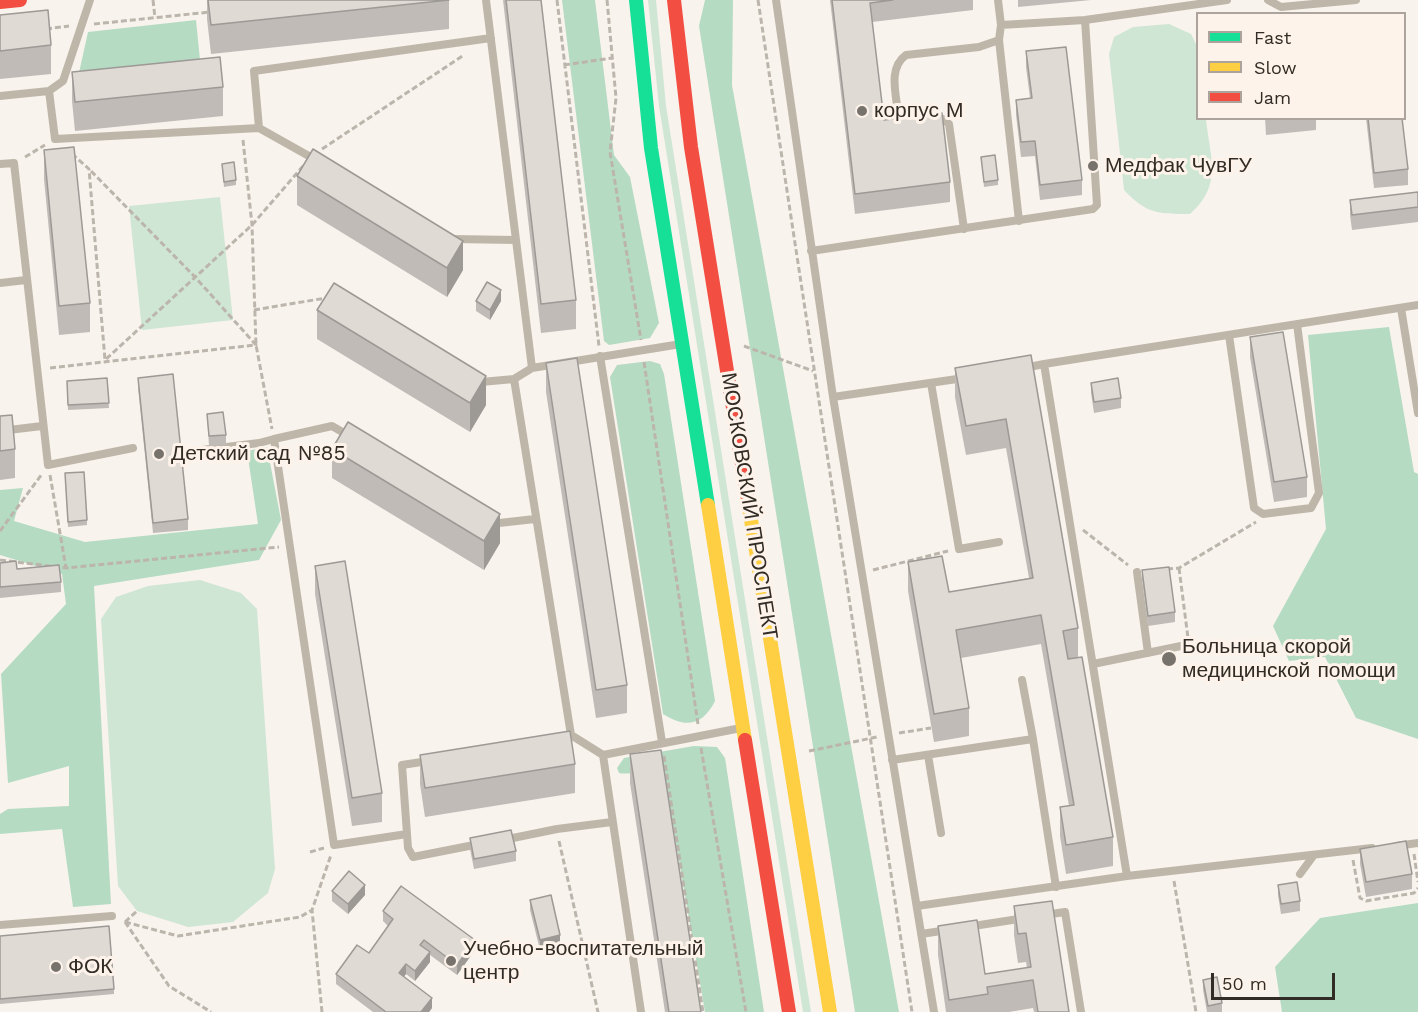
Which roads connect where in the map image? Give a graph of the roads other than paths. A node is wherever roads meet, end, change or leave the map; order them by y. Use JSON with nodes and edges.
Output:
{"nodes":[{"id":1,"x":20,"y":0,"type":"edge"},
{"id":2,"x":90,"y":0,"type":"edge"},
{"id":3,"x":486,"y":0,"type":"edge"},
{"id":4,"x":636,"y":0,"type":"edge"},
{"id":5,"x":674,"y":0,"type":"edge"},
{"id":6,"x":776,"y":0,"type":"edge"},
{"id":7,"x":998,"y":0,"type":"edge"},
{"id":8,"x":1227,"y":0,"type":"edge"},
{"id":9,"x":1268,"y":0,"type":"edge"},
{"id":10,"x":1356,"y":0,"type":"edge"},
{"id":11,"x":0,"y":2,"type":"edge"},
{"id":12,"x":1085,"y":20,"type":"junction"},
{"id":13,"x":1000,"y":25,"type":"junction"},
{"id":14,"x":491,"y":38,"type":"junction"},
{"id":15,"x":999,"y":40,"type":"junction"},
{"id":16,"x":49,"y":91,"type":"junction"},
{"id":17,"x":0,"y":96,"type":"edge"},
{"id":18,"x":259,"y":128,"type":"junction"},
{"id":19,"x":321,"y":163,"type":"edge"},
{"id":20,"x":0,"y":164,"type":"edge"},
{"id":21,"x":1020,"y":221,"type":"junction"},
{"id":22,"x":964,"y":229,"type":"junction"},
{"id":23,"x":443,"y":234,"type":"edge"},
{"id":24,"x":516,"y":240,"type":"junction"},
{"id":25,"x":811,"y":250,"type":"junction"},
{"id":26,"x":26,"y":280,"type":"junction"},
{"id":27,"x":0,"y":283,"type":"edge"},
{"id":28,"x":1418,"y":305,"type":"edge"},
{"id":29,"x":1401,"y":308,"type":"junction"},
{"id":30,"x":1297,"y":324,"type":"junction"},
{"id":31,"x":1229,"y":335,"type":"junction"},
{"id":32,"x":683,"y":344,"type":"junction"},
{"id":33,"x":600,"y":356,"type":"junction"},
{"id":34,"x":1044,"y":364,"type":"junction"},
{"id":35,"x":532,"y":369,"type":"junction"},
{"id":36,"x":1010,"y":370,"type":"edge"},
{"id":37,"x":471,"y":376,"type":"edge"},
{"id":38,"x":976,"y":376,"type":"edge"},
{"id":39,"x":514,"y":379,"type":"junction"},
{"id":40,"x":931,"y":383,"type":"junction"},
{"id":41,"x":833,"y":397,"type":"junction"},
{"id":42,"x":1418,"y":413,"type":"edge"},
{"id":43,"x":42,"y":426,"type":"junction"},
{"id":44,"x":0,"y":431,"type":"edge"},
{"id":45,"x":274,"y":439,"type":"junction"},
{"id":46,"x":361,"y":443,"type":"edge"},
{"id":47,"x":133,"y":448,"type":"dead end"},
{"id":48,"x":202,"y":450,"type":"dead end"},
{"id":49,"x":480,"y":512,"type":"edge"},
{"id":50,"x":535,"y":519,"type":"junction"},
{"id":51,"x":999,"y":542,"type":"dead end"},
{"id":52,"x":1137,"y":572,"type":"road end"},
{"id":53,"x":1181,"y":646,"type":"road end"},
{"id":54,"x":1148,"y":652,"type":"junction"},
{"id":55,"x":1093,"y":664,"type":"junction"},
{"id":56,"x":1022,"y":680,"type":"dead end"},
{"id":57,"x":744,"y":727,"type":"junction"},
{"id":58,"x":571,"y":735,"type":"junction"},
{"id":59,"x":560,"y":737,"type":"edge"},
{"id":60,"x":1033,"y":739,"type":"junction"},
{"id":61,"x":662,"y":742,"type":"junction"},
{"id":62,"x":603,"y":755,"type":"junction"},
{"id":63,"x":928,"y":755,"type":"junction"},
{"id":64,"x":435,"y":759,"type":"edge"},
{"id":65,"x":892,"y":760,"type":"junction"},
{"id":66,"x":612,"y":822,"type":"junction"},
{"id":67,"x":941,"y":833,"type":"dead end"},
{"id":68,"x":407,"y":834,"type":"junction"},
{"id":69,"x":1415,"y":843,"type":"edge"},
{"id":70,"x":1314,"y":855,"type":"junction"},
{"id":71,"x":1300,"y":874,"type":"dead end"},
{"id":72,"x":1127,"y":876,"type":"junction"},
{"id":73,"x":1056,"y":886,"type":"junction"},
{"id":74,"x":917,"y":906,"type":"junction"},
{"id":75,"x":112,"y":916,"type":"road end"},
{"id":76,"x":0,"y":925,"type":"edge"},
{"id":77,"x":921,"y":934,"type":"junction"},
{"id":78,"x":641,"y":1012,"type":"edge"},
{"id":79,"x":789,"y":1012,"type":"edge"},
{"id":80,"x":830,"y":1012,"type":"edge"},
{"id":81,"x":934,"y":1012,"type":"edge"},
{"id":82,"x":1081,"y":1012,"type":"edge"}],
"edges":[{"from":1,"to":11,"type":"main road"},
{"from":2,"to":16,"type":"lane"},
{"from":3,"to":14,"type":"lane"},
{"from":4,"to":32,"type":"main road","name":"МОСКОВСКИЙ ПРОСПЕКТ"},
{"from":5,"to":80,"type":"main road","name":"МОСКОВСКИЙ ПРОСПЕКТ"},
{"from":6,"to":25,"type":"lane"},
{"from":7,"to":13,"type":"lane"},
{"from":8,"to":12,"type":"lane"},
{"from":9,"to":10,"type":"lane"},
{"from":12,"to":13,"type":"lane"},
{"from":12,"to":21,"type":"lane"},
{"from":13,"to":15,"type":"lane"},
{"from":14,"to":18,"type":"lane"},
{"from":14,"to":24,"type":"lane"},
{"from":15,"to":21,"type":"lane"},
{"from":15,"to":22,"type":"lane"},
{"from":16,"to":17,"type":"lane"},
{"from":16,"to":18,"type":"lane"},
{"from":18,"to":19,"type":"lane"},
{"from":20,"to":26,"type":"lane"},
{"from":21,"to":22,"type":"lane"},
{"from":22,"to":25,"type":"lane"},
{"from":23,"to":24,"type":"lane"},
{"from":24,"to":35,"type":"lane"},
{"from":25,"to":41,"type":"lane"},
{"from":26,"to":27,"type":"lane"},
{"from":26,"to":43,"type":"lane"},
{"from":28,"to":29,"type":"lane"},
{"from":29,"to":30,"type":"lane"},
{"from":29,"to":42,"type":"lane"},
{"from":30,"to":31,"type":"lane"},
{"from":30,"to":31,"type":"lane"},
{"from":31,"to":34,"type":"lane"},
{"from":32,"to":33,"type":"lane"},
{"from":32,"to":57,"type":"main road","name":"МОСКОВСКИЙ ПРОСПЕКТ"},
{"from":33,"to":35,"type":"lane"},
{"from":33,"to":61,"type":"lane"},
{"from":34,"to":36,"type":"lane"},
{"from":34,"to":55,"type":"lane"},
{"from":35,"to":39,"type":"lane"},
{"from":37,"to":39,"type":"lane"},
{"from":38,"to":40,"type":"lane"},
{"from":39,"to":50,"type":"lane"},
{"from":40,"to":41,"type":"lane"},
{"from":40,"to":51,"type":"lane"},
{"from":41,"to":65,"type":"lane"},
{"from":43,"to":44,"type":"lane"},
{"from":43,"to":47,"type":"lane"},
{"from":45,"to":46,"type":"lane"},
{"from":45,"to":48,"type":"lane"},
{"from":45,"to":68,"type":"lane"},
{"from":49,"to":50,"type":"lane"},
{"from":50,"to":58,"type":"lane"},
{"from":52,"to":54,"type":"lane"},
{"from":53,"to":54,"type":"lane"},
{"from":54,"to":55,"type":"lane"},
{"from":55,"to":72,"type":"lane"},
{"from":56,"to":60,"type":"lane"},
{"from":57,"to":61,"type":"lane"},
{"from":57,"to":79,"type":"main road","name":"МОСКОВСКИЙ ПРОСПЕКТ"},
{"from":58,"to":59,"type":"lane"},
{"from":58,"to":62,"type":"lane"},
{"from":60,"to":63,"type":"lane"},
{"from":60,"to":73,"type":"lane"},
{"from":61,"to":62,"type":"lane"},
{"from":62,"to":66,"type":"lane"},
{"from":63,"to":65,"type":"lane"},
{"from":63,"to":67,"type":"lane"},
{"from":64,"to":68,"type":"lane"},
{"from":65,"to":74,"type":"lane"},
{"from":66,"to":68,"type":"lane"},
{"from":66,"to":78,"type":"lane"},
{"from":69,"to":70,"type":"lane"},
{"from":70,"to":71,"type":"lane"},
{"from":70,"to":72,"type":"lane"},
{"from":72,"to":73,"type":"lane"},
{"from":73,"to":74,"type":"lane"},
{"from":74,"to":77,"type":"lane"},
{"from":75,"to":76,"type":"lane"},
{"from":77,"to":81,"type":"lane"},
{"from":77,"to":82,"type":"lane"}]}
